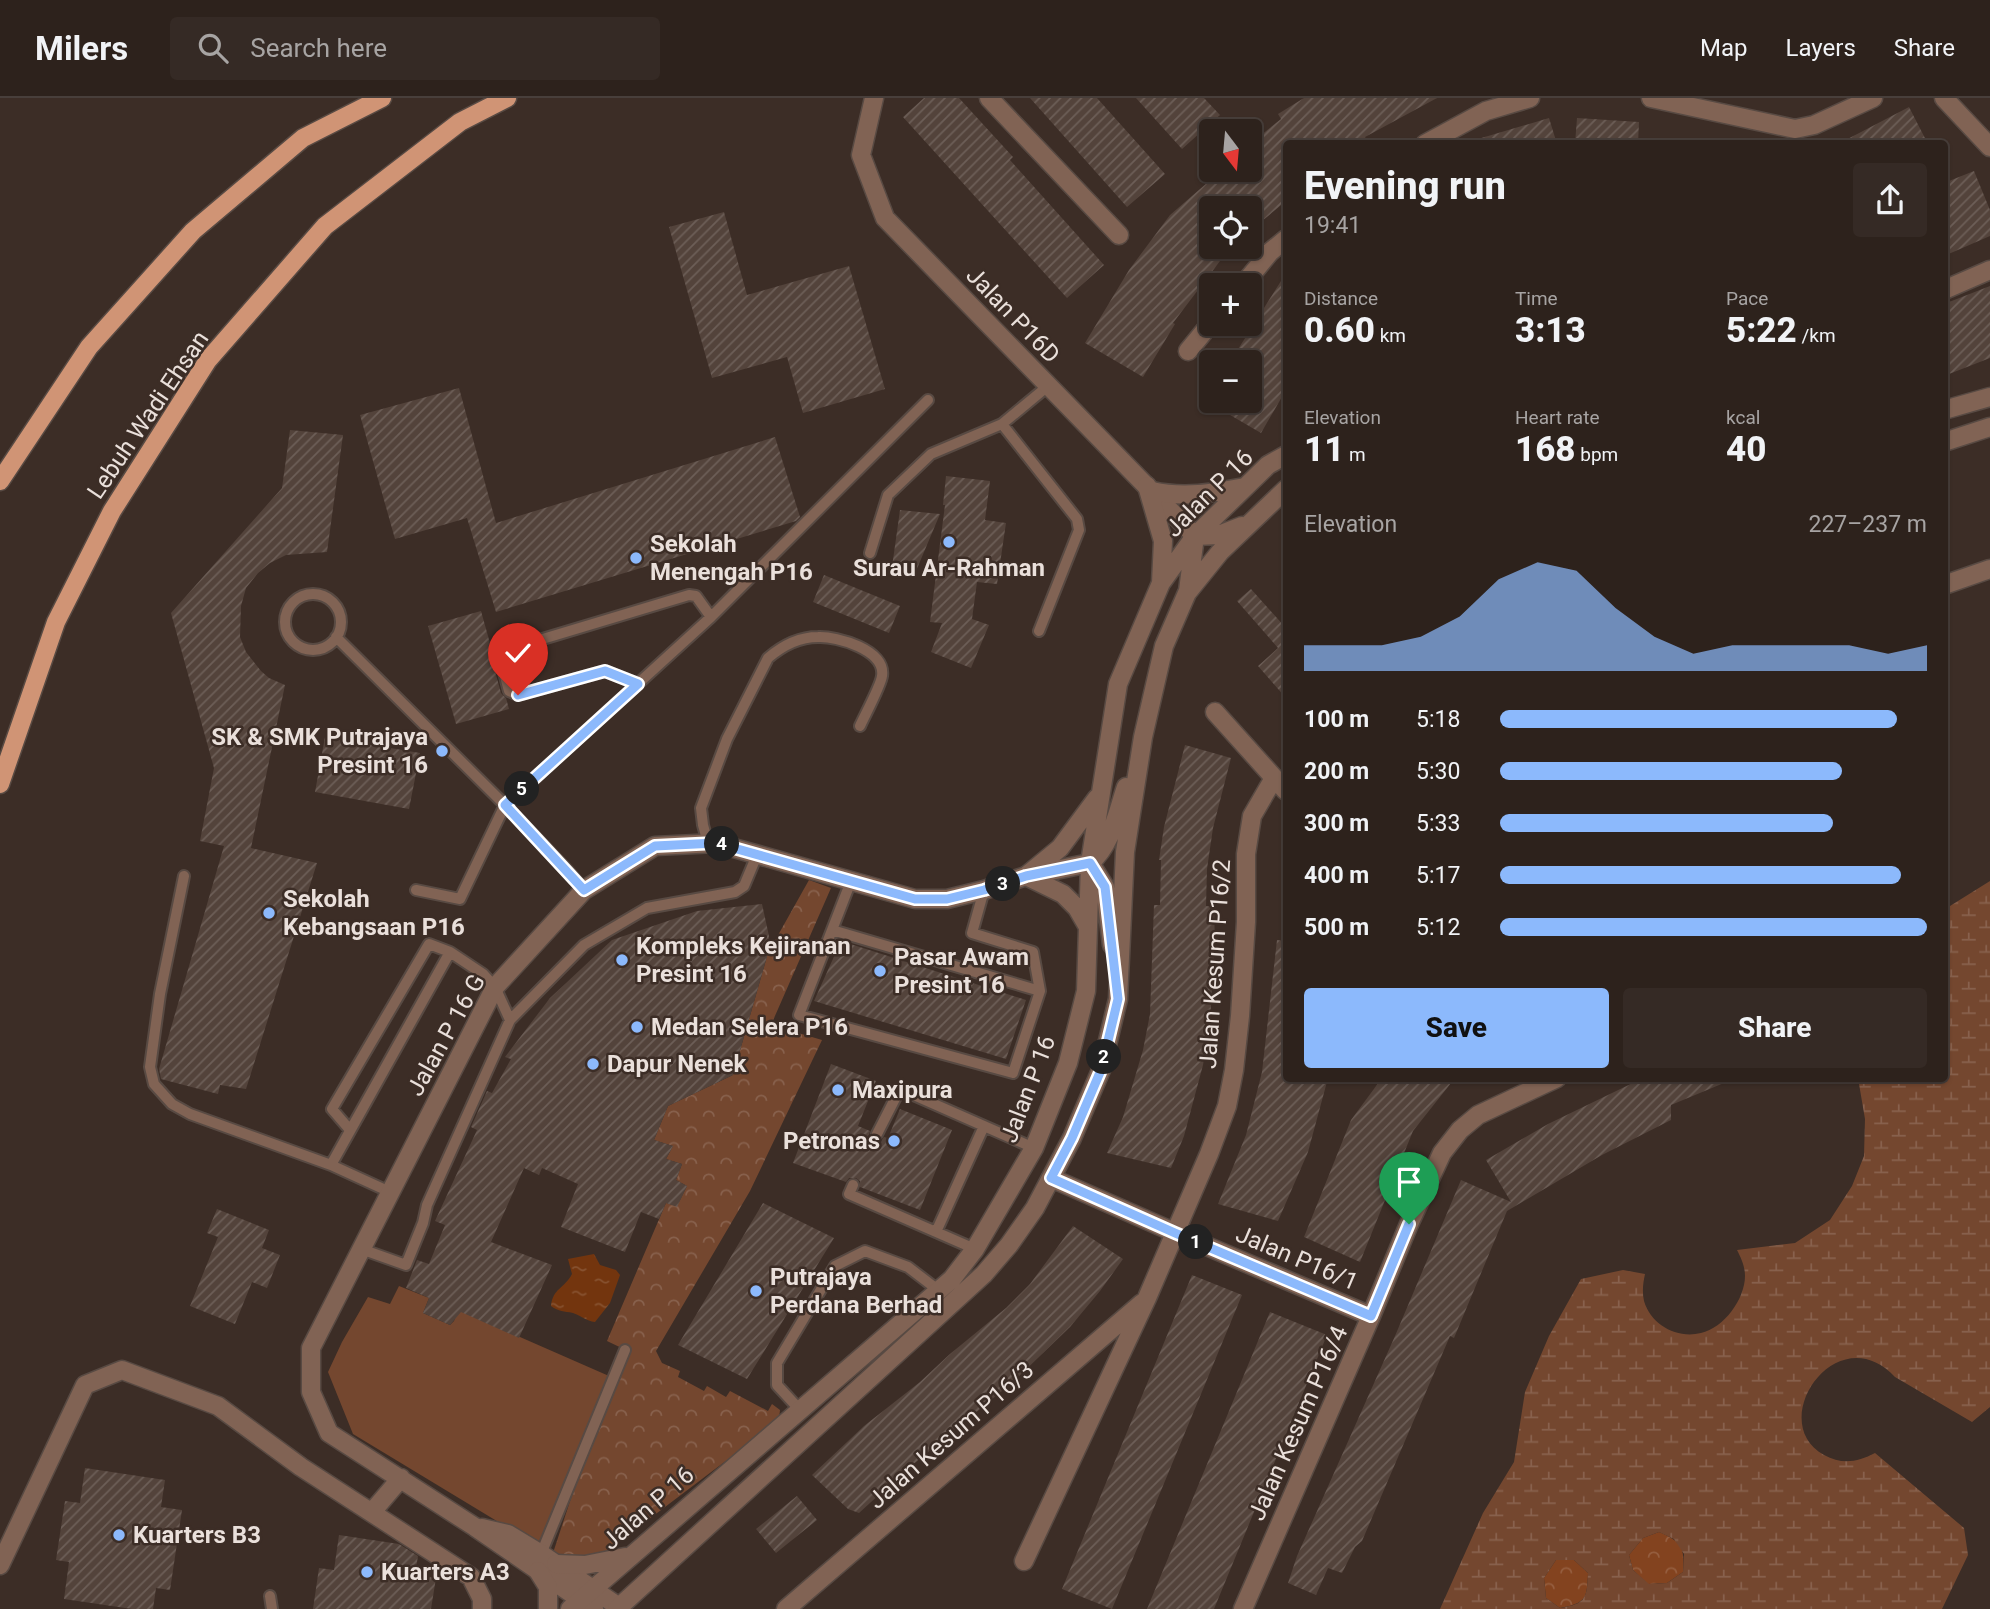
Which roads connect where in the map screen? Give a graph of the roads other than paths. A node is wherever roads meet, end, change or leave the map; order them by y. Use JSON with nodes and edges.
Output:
{"nodes":[{"id":1,"x":382,"y":98,"type":"edge"},
{"id":2,"x":507,"y":98,"type":"edge"},
{"id":3,"x":874,"y":98,"type":"edge"},
{"id":4,"x":989,"y":98,"type":"edge"},
{"id":5,"x":1530,"y":98,"type":"edge"},
{"id":6,"x":1651,"y":98,"type":"edge"},
{"id":7,"x":1873,"y":98,"type":"edge"},
{"id":8,"x":1944,"y":98,"type":"edge"},
{"id":9,"x":1482,"y":104,"type":"edge"},
{"id":10,"x":1431,"y":140,"type":"edge"},
{"id":11,"x":1990,"y":147,"type":"edge"},
{"id":12,"x":1119,"y":235,"type":"dead end"},
{"id":13,"x":1283,"y":242,"type":"edge"},
{"id":14,"x":1990,"y":270,"type":"edge"},
{"id":15,"x":1253,"y":273,"type":"edge"},
{"id":16,"x":1948,"y":288,"type":"edge"},
{"id":17,"x":1200,"y":336,"type":"edge"},
{"id":18,"x":1188,"y":351,"type":"dead end"},
{"id":19,"x":1048,"y":386,"type":"junction"},
{"id":20,"x":1990,"y":397,"type":"edge"},
{"id":21,"x":928,"y":400,"type":"dead end"},
{"id":22,"x":1948,"y":409,"type":"edge"},
{"id":23,"x":1002,"y":424,"type":"junction"},
{"id":24,"x":1990,"y":427,"type":"edge"},
{"id":25,"x":1948,"y":441,"type":"edge"},
{"id":26,"x":1283,"y":457,"type":"edge"},
{"id":27,"x":0,"y":481,"type":"edge"},
{"id":28,"x":1247,"y":486,"type":"junction"},
{"id":29,"x":1149,"y":489,"type":"junction"},
{"id":30,"x":1283,"y":492,"type":"edge"},
{"id":31,"x":1254,"y":520,"type":"junction"},
{"id":32,"x":1195,"y":536,"type":"junction"},
{"id":33,"x":870,"y":553,"type":"dead end"},
{"id":34,"x":1990,"y":569,"type":"edge"},
{"id":35,"x":1161,"y":583,"type":"junction"},
{"id":36,"x":1948,"y":584,"type":"edge"},
{"id":37,"x":1188,"y":593,"type":"junction"},
{"id":38,"x":711,"y":617,"type":"junction"},
{"id":39,"x":1039,"y":631,"type":"dead end"},
{"id":40,"x":336,"y":637,"type":"junction"},
{"id":41,"x":638,"y":684,"type":"junction"},
{"id":42,"x":1215,"y":712,"type":"dead end"},
{"id":43,"x":860,"y":726,"type":"dead end"},
{"id":44,"x":1143,"y":737,"type":"junction"},
{"id":45,"x":0,"y":785,"type":"edge"},
{"id":46,"x":1280,"y":785,"type":"edge"},
{"id":47,"x":1100,"y":793,"type":"junction"},
{"id":48,"x":505,"y":805,"type":"junction"},
{"id":49,"x":708,"y":843,"type":"junction"},
{"id":50,"x":757,"y":855,"type":"junction"},
{"id":51,"x":1090,"y":863,"type":"junction"},
{"id":52,"x":184,"y":876,"type":"dead end"},
{"id":53,"x":1026,"y":876,"type":"junction"},
{"id":54,"x":850,"y":881,"type":"junction"},
{"id":55,"x":416,"y":890,"type":"dead end"},
{"id":56,"x":584,"y":890,"type":"junction"},
{"id":57,"x":984,"y":890,"type":"junction"},
{"id":58,"x":1088,"y":927,"type":"junction"},
{"id":59,"x":832,"y":930,"type":"junction"},
{"id":60,"x":450,"y":952,"type":"junction"},
{"id":61,"x":495,"y":988,"type":"junction"},
{"id":62,"x":1040,"y":991,"type":"junction"},
{"id":63,"x":1118,"y":999,"type":"junction"},
{"id":64,"x":510,"y":1020,"type":"junction"},
{"id":65,"x":1548,"y":1082,"type":"edge"},
{"id":66,"x":985,"y":1126,"type":"junction"},
{"id":67,"x":350,"y":1130,"type":"junction"},
{"id":68,"x":877,"y":1134,"type":"dead end"},
{"id":69,"x":1034,"y":1148,"type":"junction"},
{"id":70,"x":331,"y":1165,"type":"junction"},
{"id":71,"x":1051,"y":1178,"type":"junction"},
{"id":72,"x":853,"y":1185,"type":"dead end"},
{"id":73,"x":390,"y":1192,"type":"junction"},
{"id":74,"x":936,"y":1232,"type":"junction"},
{"id":75,"x":1175,"y":1233,"type":"junction"},
{"id":76,"x":362,"y":1249,"type":"junction"},
{"id":77,"x":975,"y":1249,"type":"junction"},
{"id":78,"x":938,"y":1290,"type":"junction"},
{"id":79,"x":1147,"y":1298,"type":"junction"},
{"id":80,"x":1371,"y":1316,"type":"junction"},
{"id":81,"x":625,"y":1350,"type":"dead end"},
{"id":82,"x":800,"y":1410,"type":"junction"},
{"id":83,"x":401,"y":1478,"type":"junction"},
{"id":84,"x":372,"y":1512,"type":"junction"},
{"id":85,"x":630,"y":1556,"type":"junction"},
{"id":86,"x":1024,"y":1561,"type":"dead end"},
{"id":87,"x":545,"y":1563,"type":"junction"},
{"id":88,"x":0,"y":1565,"type":"edge"},
{"id":89,"x":270,"y":1596,"type":"dead end"},
{"id":90,"x":584,"y":1601,"type":"edge"},
{"id":91,"x":618,"y":1608,"type":"edge"},
{"id":92,"x":272,"y":1609,"type":"edge"},
{"id":93,"x":482,"y":1609,"type":"edge"},
{"id":94,"x":548,"y":1609,"type":"edge"},
{"id":95,"x":786,"y":1609,"type":"edge"},
{"id":96,"x":1243,"y":1609,"type":"edge"}],
"edges":[{"from":1,"to":27,"type":"main road"},
{"from":2,"to":45,"type":"main road","name":"Lebuh Wadi Ehsan"},
{"from":3,"to":19,"type":"street","name":"Jalan P16D"},
{"from":4,"to":12,"type":"street"},
{"from":5,"to":9,"type":"street"},
{"from":6,"to":7,"type":"street"},
{"from":8,"to":11,"type":"street"},
{"from":9,"to":10,"type":"street"},
{"from":13,"to":15,"type":"street"},
{"from":14,"to":16,"type":"street"},
{"from":17,"to":18,"type":"street"},
{"from":19,"to":23,"type":"lane"},
{"from":19,"to":29,"type":"street","name":"Jalan P16D"},
{"from":20,"to":22,"type":"street"},
{"from":21,"to":38,"type":"lane"},
{"from":23,"to":33,"type":"lane"},
{"from":23,"to":39,"type":"lane"},
{"from":24,"to":25,"type":"street"},
{"from":26,"to":28,"type":"street","name":"Jalan P 16"},
{"from":28,"to":29,"type":"street"},
{"from":28,"to":32,"type":"street","name":"Jalan P 16"},
{"from":29,"to":32,"type":"street","name":"Jalan P16D"},
{"from":29,"to":35,"type":"street"},
{"from":30,"to":31,"type":"street","name":"Jalan P 16"},
{"from":31,"to":32,"type":"street"},
{"from":31,"to":37,"type":"street","name":"Jalan P 16"},
{"from":32,"to":35,"type":"street","name":"Jalan P 16"},
{"from":32,"to":37,"type":"street"},
{"from":34,"to":36,"type":"street"},
{"from":35,"to":47,"type":"street","name":"Jalan P 16"},
{"from":37,"to":44,"type":"street","name":"Jalan P 16"},
{"from":38,"to":41,"type":"lane"},
{"from":38,"to":41,"type":"lane"},
{"from":40,"to":40,"type":"lane"},
{"from":40,"to":48,"type":"lane"},
{"from":41,"to":48,"type":"lane"},
{"from":42,"to":46,"type":"street"},
{"from":43,"to":49,"type":"lane"},
{"from":44,"to":51,"type":"street"},
{"from":44,"to":63,"type":"street","name":"Jalan P 16"},
{"from":46,"to":75,"type":"street","name":"Jalan Kesum P16/2"},
{"from":47,"to":51,"type":"street","name":"Jalan P 16"},
{"from":47,"to":53,"type":"street"},
{"from":48,"to":55,"type":"lane"},
{"from":48,"to":56,"type":"lane"},
{"from":49,"to":50,"type":"street","name":"Jalan P 16 G"},
{"from":49,"to":56,"type":"street","name":"Jalan P 16 G"},
{"from":50,"to":54,"type":"street","name":"Jalan P 16 G"},
{"from":50,"to":64,"type":"lane"},
{"from":51,"to":53,"type":"street","name":"Jalan P 16 G"},
{"from":51,"to":58,"type":"street","name":"Jalan P 16"},
{"from":51,"to":63,"type":"street"},
{"from":52,"to":70,"type":"lane"},
{"from":53,"to":57,"type":"street","name":"Jalan P 16 G"},
{"from":53,"to":58,"type":"street"},
{"from":54,"to":57,"type":"street","name":"Jalan P 16 G"},
{"from":54,"to":59,"type":"lane"},
{"from":56,"to":61,"type":"street","name":"Jalan P 16 G"},
{"from":57,"to":62,"type":"lane"},
{"from":58,"to":69,"type":"street","name":"Jalan P 16"},
{"from":59,"to":62,"type":"lane"},
{"from":59,"to":62,"type":"lane"},
{"from":60,"to":61,"type":"lane"},
{"from":60,"to":67,"type":"lane"},
{"from":60,"to":67,"type":"lane"},
{"from":61,"to":64,"type":"lane"},
{"from":61,"to":73,"type":"street","name":"Jalan P 16 G"},
{"from":63,"to":71,"type":"street","name":"Jalan P 16"},
{"from":64,"to":76,"type":"lane"},
{"from":65,"to":80,"type":"street","name":"Jalan Kesum P16/4"},
{"from":66,"to":68,"type":"lane"},
{"from":66,"to":69,"type":"lane"},
{"from":66,"to":74,"type":"lane"},
{"from":67,"to":70,"type":"lane"},
{"from":69,"to":77,"type":"street","name":"Jalan P 16"},
{"from":70,"to":73,"type":"lane"},
{"from":71,"to":75,"type":"street","name":"Jalan P16/1"},
{"from":71,"to":91,"type":"street","name":"Jalan P 16"},
{"from":72,"to":74,"type":"lane"},
{"from":73,"to":76,"type":"street","name":"Jalan P 16 G"},
{"from":74,"to":77,"type":"lane"},
{"from":75,"to":79,"type":"street","name":"Jalan Kesum P16/3"},
{"from":75,"to":80,"type":"street","name":"Jalan P16/1"},
{"from":76,"to":83,"type":"street","name":"Jalan P 16 G"},
{"from":77,"to":78,"type":"street","name":"Jalan P 16"},
{"from":78,"to":82,"type":"street","name":"Jalan P 16"},
{"from":78,"to":82,"type":"lane"},
{"from":79,"to":86,"type":"street","name":"Jalan Kesum P16/3"},
{"from":79,"to":95,"type":"street","name":"Jalan Kesum P16/3"},
{"from":80,"to":96,"type":"street","name":"Jalan Kesum P16/4"},
{"from":81,"to":87,"type":"lane"},
{"from":82,"to":85,"type":"street","name":"Jalan P 16"},
{"from":83,"to":84,"type":"street"},
{"from":83,"to":87,"type":"street","name":"Jalan P 16 G"},
{"from":84,"to":88,"type":"street"},
{"from":84,"to":93,"type":"street"},
{"from":85,"to":87,"type":"street"},
{"from":85,"to":90,"type":"street","name":"Jalan P 16"},
{"from":87,"to":90,"type":"street","name":"Jalan P 16 G"},
{"from":87,"to":94,"type":"street"},
{"from":89,"to":92,"type":"lane"},
{"from":90,"to":91,"type":"street","name":"Jalan P 16 G"}]}
